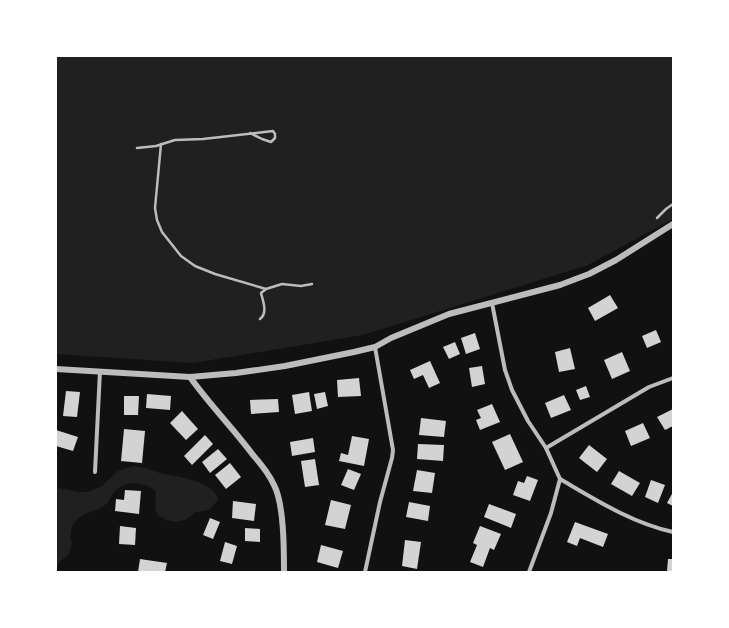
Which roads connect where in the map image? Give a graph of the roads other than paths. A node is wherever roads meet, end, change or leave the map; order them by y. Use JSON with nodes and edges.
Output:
{"nodes":[{"id":1,"x":250,"y":133,"type":"junction"},
{"id":2,"x":161,"y":144,"type":"junction"},
{"id":3,"x":137,"y":148,"type":"dead end"},
{"id":4,"x":673,"y":204,"type":"edge"},
{"id":5,"x":657,"y":218,"type":"dead end"},
{"id":6,"x":673,"y":224,"type":"edge"},
{"id":7,"x":312,"y":284,"type":"dead end"},
{"id":8,"x":266,"y":289,"type":"junction"},
{"id":9,"x":492,"y":302,"type":"junction"},
{"id":10,"x":260,"y":318,"type":"dead end"},
{"id":11,"x":375,"y":347,"type":"junction"},
{"id":12,"x":56,"y":369,"type":"edge"},
{"id":13,"x":100,"y":371,"type":"junction"},
{"id":14,"x":190,"y":377,"type":"junction"},
{"id":15,"x":673,"y":378,"type":"edge"},
{"id":16,"x":546,"y":448,"type":"junction"},
{"id":17,"x":95,"y":472,"type":"dead end"},
{"id":18,"x":560,"y":479,"type":"junction"},
{"id":19,"x":673,"y":532,"type":"edge"},
{"id":20,"x":284,"y":572,"type":"edge"},
{"id":21,"x":365,"y":572,"type":"edge"},
{"id":22,"x":529,"y":572,"type":"edge"}],
"edges":[{"from":1,"to":1,"type":"lane"},
{"from":1,"to":2,"type":"lane"},
{"from":2,"to":3,"type":"lane"},
{"from":2,"to":8,"type":"lane"},
{"from":4,"to":5,"type":"lane"},
{"from":6,"to":9,"type":"street"},
{"from":7,"to":8,"type":"lane"},
{"from":8,"to":10,"type":"lane"},
{"from":9,"to":11,"type":"street"},
{"from":9,"to":16,"type":"street"},
{"from":11,"to":14,"type":"street"},
{"from":11,"to":21,"type":"street"},
{"from":12,"to":13,"type":"street"},
{"from":13,"to":14,"type":"street"},
{"from":13,"to":17,"type":"street"},
{"from":14,"to":20,"type":"street"},
{"from":15,"to":16,"type":"street"},
{"from":16,"to":18,"type":"street"},
{"from":18,"to":19,"type":"street"},
{"from":18,"to":22,"type":"street"}]}
